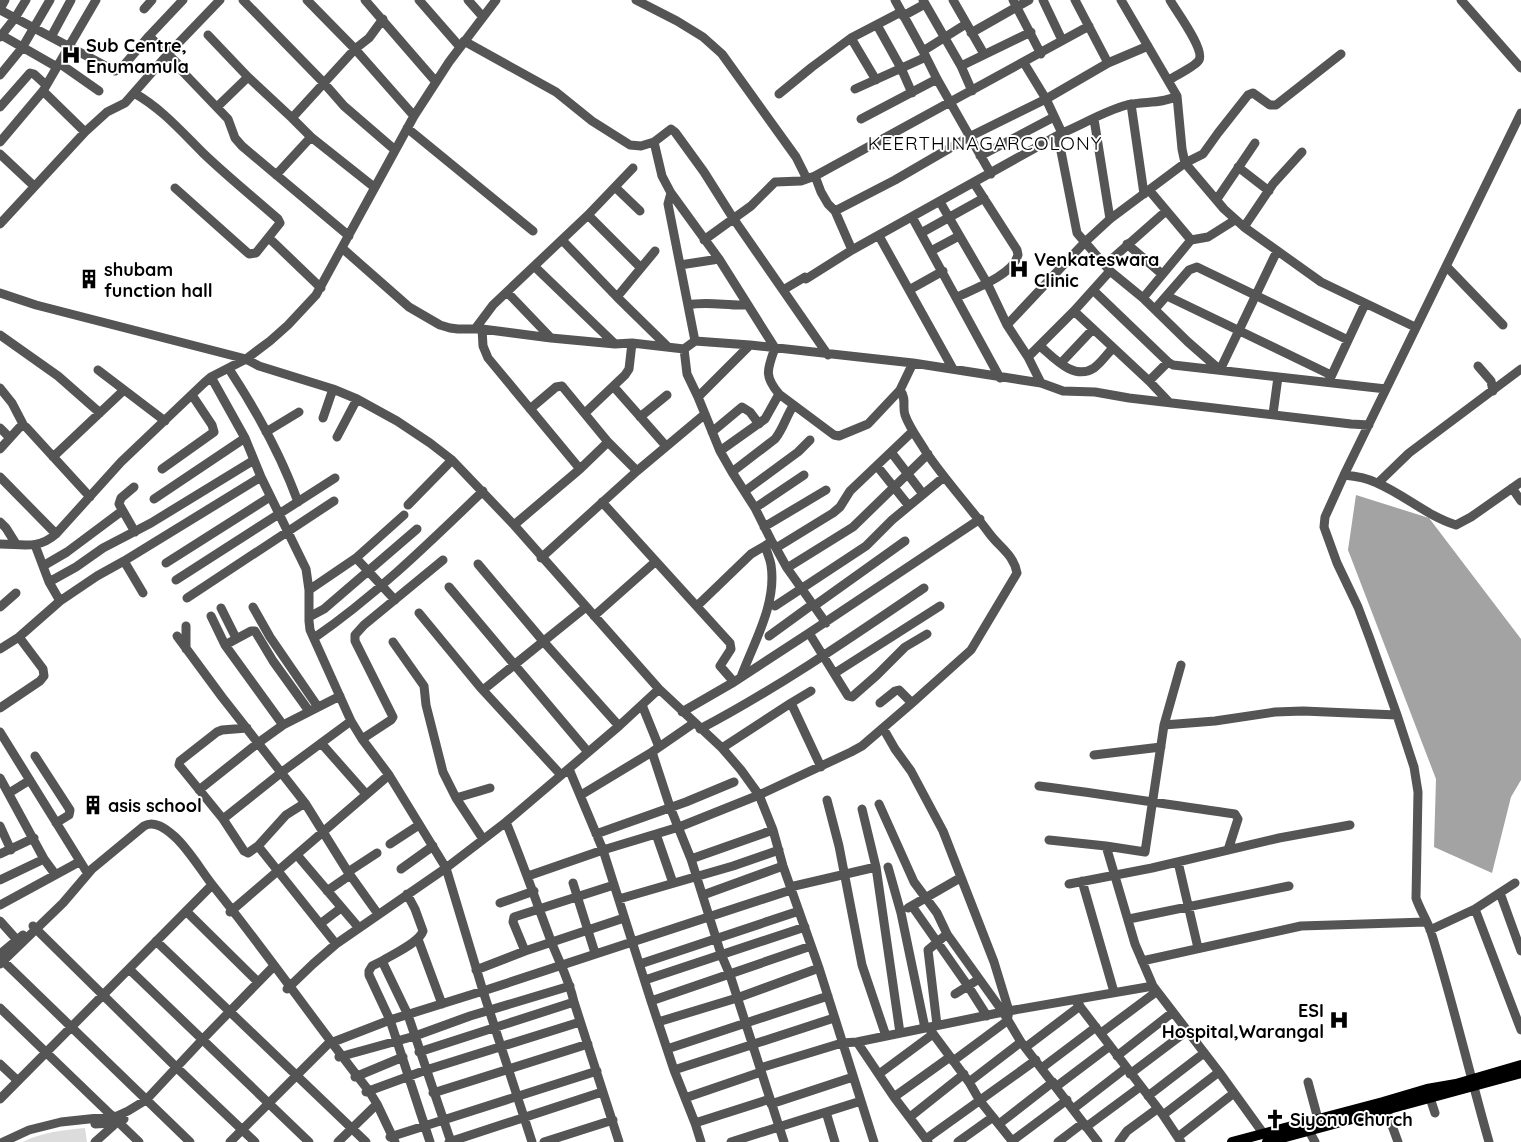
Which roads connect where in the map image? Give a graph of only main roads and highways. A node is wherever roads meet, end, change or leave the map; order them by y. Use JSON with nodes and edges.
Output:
{"nodes":[{"id":1,"x":1521,"y":1065,"type":"edge"},
{"id":2,"x":1521,"y":1073,"type":"edge"},
{"id":3,"x":1472,"y":1082,"type":"junction"},
{"id":4,"x":1267,"y":1140,"type":"edge"},
{"id":5,"x":1232,"y":1142,"type":"edge"}],
"edges":[{"from":1,"to":3,"type":"main road"},
{"from":2,"to":3,"type":"main road"},
{"from":3,"to":4,"type":"main road"},
{"from":3,"to":4,"type":"main road"},
{"from":4,"to":5,"type":"main road"}]}
